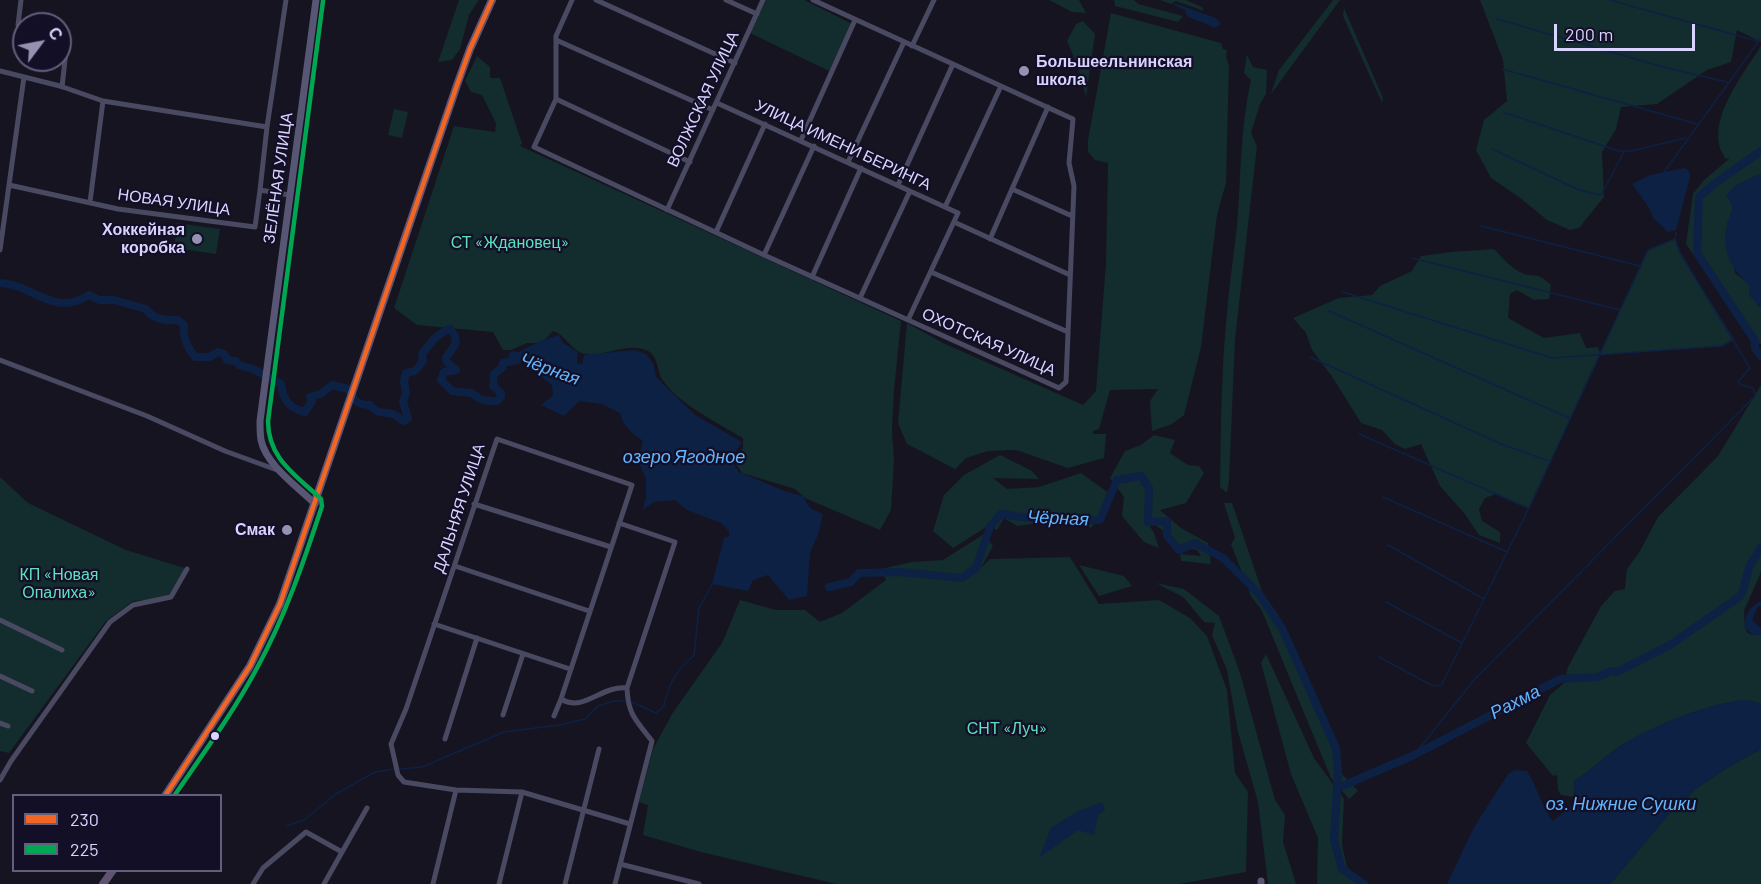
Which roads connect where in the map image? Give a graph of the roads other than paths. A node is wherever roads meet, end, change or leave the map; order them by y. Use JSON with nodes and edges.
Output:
{"nodes":[{"id":1,"x":286,"y":0,"type":"edge"},
{"id":2,"x":316,"y":0,"type":"edge"},
{"id":3,"x":492,"y":0,"type":"edge"},
{"id":4,"x":572,"y":0,"type":"edge"},
{"id":5,"x":596,"y":0,"type":"edge"},
{"id":6,"x":726,"y":0,"type":"edge"},
{"id":7,"x":763,"y":0,"type":"edge"},
{"id":8,"x":813,"y":0,"type":"edge"},
{"id":9,"x":934,"y":0,"type":"edge"},
{"id":10,"x":757,"y":14,"type":"junction"},
{"id":11,"x":855,"y":20,"type":"junction"},
{"id":12,"x":556,"y":39,"type":"junction"},
{"id":13,"x":904,"y":42,"type":"junction"},
{"id":14,"x":912,"y":46,"type":"junction"},
{"id":15,"x":735,"y":63,"type":"junction"},
{"id":16,"x":953,"y":64,"type":"junction"},
{"id":17,"x":0,"y":71,"type":"edge"},
{"id":18,"x":64,"y":72,"type":"edge"},
{"id":19,"x":24,"y":77,"type":"junction"},
{"id":20,"x":1001,"y":86,"type":"junction"},
{"id":21,"x":62,"y":87,"type":"junction"},
{"id":22,"x":556,"y":99,"type":"junction"},
{"id":23,"x":102,"y":101,"type":"junction"},
{"id":24,"x":717,"y":103,"type":"junction"},
{"id":25,"x":1048,"y":107,"type":"junction"},
{"id":26,"x":713,"y":110,"type":"junction"},
{"id":27,"x":765,"y":124,"type":"junction"},
{"id":28,"x":267,"y":127,"type":"junction"},
{"id":29,"x":801,"y":140,"type":"junction"},
{"id":30,"x":814,"y":146,"type":"junction"},
{"id":31,"x":690,"y":162,"type":"junction"},
{"id":32,"x":849,"y":162,"type":"junction"},
{"id":33,"x":861,"y":168,"type":"junction"},
{"id":34,"x":9,"y":185,"type":"junction"},
{"id":35,"x":898,"y":185,"type":"junction"},
{"id":36,"x":1012,"y":189,"type":"junction"},
{"id":37,"x":261,"y":190,"type":"junction"},
{"id":38,"x":910,"y":190,"type":"junction"},
{"id":39,"x":289,"y":195,"type":"junction"},
{"id":40,"x":90,"y":202,"type":"junction"},
{"id":41,"x":945,"y":207,"type":"junction"},
{"id":42,"x":667,"y":210,"type":"junction"},
{"id":43,"x":1072,"y":216,"type":"junction"},
{"id":44,"x":954,"y":222,"type":"junction"},
{"id":45,"x":716,"y":232,"type":"junction"},
{"id":46,"x":990,"y":238,"type":"junction"},
{"id":47,"x":0,"y":250,"type":"edge"},
{"id":48,"x":764,"y":255,"type":"junction"},
{"id":49,"x":931,"y":272,"type":"junction"},
{"id":50,"x":1070,"y":275,"type":"junction"},
{"id":51,"x":812,"y":277,"type":"junction"},
{"id":52,"x":860,"y":298,"type":"junction"},
{"id":53,"x":908,"y":320,"type":"junction"},
{"id":54,"x":1068,"y":332,"type":"junction"},
{"id":55,"x":0,"y":360,"type":"edge"},
{"id":56,"x":279,"y":471,"type":"junction"},
{"id":57,"x":315,"y":504,"type":"junction"},
{"id":58,"x":474,"y":504,"type":"junction"},
{"id":59,"x":619,"y":523,"type":"junction"},
{"id":60,"x":611,"y":547,"type":"junction"},
{"id":61,"x":455,"y":566,"type":"junction"},
{"id":62,"x":187,"y":569,"type":"dead end"},
{"id":63,"x":589,"y":611,"type":"junction"},
{"id":64,"x":0,"y":620,"type":"edge"},
{"id":65,"x":434,"y":624,"type":"junction"},
{"id":66,"x":477,"y":638,"type":"junction"},
{"id":67,"x":62,"y":650,"type":"dead end"},
{"id":68,"x":524,"y":654,"type":"junction"},
{"id":69,"x":570,"y":669,"type":"junction"},
{"id":70,"x":0,"y":676,"type":"edge"},
{"id":71,"x":627,"y":688,"type":"junction"},
{"id":72,"x":32,"y":691,"type":"dead end"},
{"id":73,"x":561,"y":699,"type":"junction"},
{"id":74,"x":503,"y":715,"type":"dead end"},
{"id":75,"x":554,"y":716,"type":"dead end"},
{"id":76,"x":0,"y":723,"type":"edge"},
{"id":77,"x":8,"y":726,"type":"dead end"},
{"id":78,"x":445,"y":739,"type":"dead end"},
{"id":79,"x":599,"y":749,"type":"dead end"},
{"id":80,"x":0,"y":780,"type":"edge"},
{"id":81,"x":456,"y":790,"type":"junction"},
{"id":82,"x":522,"y":792,"type":"junction"},
{"id":83,"x":166,"y":794,"type":"edge"},
{"id":84,"x":367,"y":808,"type":"dead end"},
{"id":85,"x":584,"y":812,"type":"junction"},
{"id":86,"x":630,"y":824,"type":"junction"},
{"id":87,"x":342,"y":852,"type":"junction"},
{"id":88,"x":620,"y":864,"type":"junction"},
{"id":89,"x":253,"y":884,"type":"edge"},
{"id":90,"x":324,"y":884,"type":"edge"},
{"id":91,"x":433,"y":884,"type":"edge"},
{"id":92,"x":499,"y":884,"type":"edge"},
{"id":93,"x":565,"y":884,"type":"edge"},
{"id":94,"x":615,"y":884,"type":"edge"},
{"id":95,"x":699,"y":884,"type":"edge"}],
"edges":[{"from":1,"to":28,"type":"street"},
{"from":2,"to":39,"type":"street","name":"ЗЕЛЁНАЯ УЛИЦА"},
{"from":3,"to":57,"type":"main road"},
{"from":4,"to":12,"type":"street"},
{"from":5,"to":15,"type":"street"},
{"from":6,"to":10,"type":"street"},
{"from":7,"to":10,"type":"street","name":"ВОЛЖСКАЯ УЛИЦА"},
{"from":8,"to":11,"type":"street"},
{"from":9,"to":14,"type":"street"},
{"from":10,"to":15,"type":"street","name":"ВОЛЖСКАЯ УЛИЦА"},
{"from":11,"to":13,"type":"street"},
{"from":11,"to":29,"type":"street"},
{"from":12,"to":22,"type":"street"},
{"from":12,"to":26,"type":"street"},
{"from":13,"to":14,"type":"street"},
{"from":13,"to":32,"type":"street"},
{"from":14,"to":16,"type":"street"},
{"from":15,"to":24,"type":"street","name":"ВОЛЖСКАЯ УЛИЦА"},
{"from":16,"to":20,"type":"street"},
{"from":16,"to":35,"type":"street"},
{"from":17,"to":19,"type":"street"},
{"from":18,"to":21,"type":"street"},
{"from":19,"to":21,"type":"street"},
{"from":19,"to":34,"type":"street"},
{"from":20,"to":25,"type":"street"},
{"from":20,"to":41,"type":"street"},
{"from":21,"to":23,"type":"street"},
{"from":22,"to":31,"type":"street"},
{"from":22,"to":42,"type":"street","name":"ОХОТСКАЯ УЛИЦА"},
{"from":23,"to":28,"type":"street"},
{"from":23,"to":40,"type":"street"},
{"from":24,"to":26,"type":"street","name":"ВОЛЖСКАЯ УЛИЦА"},
{"from":24,"to":27,"type":"street","name":"УЛИЦА ИМЕНИ БЕРИНГА"},
{"from":25,"to":36,"type":"street"},
{"from":25,"to":43,"type":"street"},
{"from":26,"to":31,"type":"street","name":"ВОЛЖСКАЯ УЛИЦА"},
{"from":27,"to":29,"type":"street","name":"УЛИЦА ИМЕНИ БЕРИНГА"},
{"from":27,"to":45,"type":"street"},
{"from":28,"to":37,"type":"street"},
{"from":29,"to":30,"type":"street","name":"УЛИЦА ИМЕНИ БЕРИНГА"},
{"from":30,"to":32,"type":"street","name":"УЛИЦА ИМЕНИ БЕРИНГА"},
{"from":30,"to":48,"type":"street"},
{"from":31,"to":42,"type":"street","name":"ВОЛЖСКАЯ УЛИЦА"},
{"from":32,"to":33,"type":"street","name":"УЛИЦА ИМЕНИ БЕРИНГА"},
{"from":33,"to":35,"type":"street","name":"УЛИЦА ИМЕНИ БЕРИНГА"},
{"from":33,"to":51,"type":"street"},
{"from":34,"to":40,"type":"street","name":"НОВАЯ УЛИЦА"},
{"from":34,"to":47,"type":"street"},
{"from":35,"to":38,"type":"street","name":"УЛИЦА ИМЕНИ БЕРИНГА"},
{"from":36,"to":43,"type":"street"},
{"from":36,"to":46,"type":"street"},
{"from":37,"to":39,"type":"street"},
{"from":37,"to":40,"type":"street","name":"НОВАЯ УЛИЦА"},
{"from":38,"to":41,"type":"street","name":"УЛИЦА ИМЕНИ БЕРИНГА"},
{"from":38,"to":52,"type":"street"},
{"from":39,"to":56,"type":"street","name":"ЗЕЛЁНАЯ УЛИЦА"},
{"from":41,"to":44,"type":"street","name":"УЛИЦА ИМЕНИ БЕРИНГА"},
{"from":42,"to":45,"type":"street","name":"ОХОТСКАЯ УЛИЦА"},
{"from":43,"to":50,"type":"street"},
{"from":44,"to":46,"type":"street"},
{"from":44,"to":49,"type":"street"},
{"from":45,"to":48,"type":"street","name":"ОХОТСКАЯ УЛИЦА"},
{"from":46,"to":50,"type":"street"},
{"from":48,"to":51,"type":"street","name":"ОХОТСКАЯ УЛИЦА"},
{"from":49,"to":53,"type":"street"},
{"from":49,"to":54,"type":"street"},
{"from":50,"to":54,"type":"street"},
{"from":51,"to":52,"type":"street","name":"ОХОТСКАЯ УЛИЦА"},
{"from":52,"to":53,"type":"street","name":"ОХОТСКАЯ УЛИЦА"},
{"from":53,"to":54,"type":"street","name":"ОХОТСКАЯ УЛИЦА"},
{"from":55,"to":56,"type":"street"},
{"from":56,"to":57,"type":"street","name":"ЗЕЛЁНАЯ УЛИЦА"},
{"from":57,"to":83,"type":"main road"},
{"from":58,"to":59,"type":"street","name":"ДАЛЬНЯЯ УЛИЦА"},
{"from":58,"to":60,"type":"street"},
{"from":58,"to":61,"type":"street","name":"ДАЛЬНЯЯ УЛИЦА"},
{"from":59,"to":60,"type":"street","name":"ДАЛЬНЯЯ УЛИЦА"},
{"from":59,"to":71,"type":"street"},
{"from":60,"to":63,"type":"street","name":"ДАЛЬНЯЯ УЛИЦА"},
{"from":61,"to":63,"type":"street"},
{"from":61,"to":65,"type":"street","name":"ДАЛЬНЯЯ УЛИЦА"},
{"from":62,"to":80,"type":"street"},
{"from":63,"to":69,"type":"street","name":"ДАЛЬНЯЯ УЛИЦА"},
{"from":64,"to":67,"type":"street"},
{"from":65,"to":66,"type":"street"},
{"from":65,"to":81,"type":"street","name":"ДАЛЬНЯЯ УЛИЦА"},
{"from":66,"to":68,"type":"street"},
{"from":66,"to":78,"type":"street"},
{"from":68,"to":69,"type":"street"},
{"from":68,"to":74,"type":"street"},
{"from":69,"to":73,"type":"street","name":"ДАЛЬНЯЯ УЛИЦА"},
{"from":70,"to":72,"type":"street"},
{"from":71,"to":73,"type":"street"},
{"from":71,"to":86,"type":"street"},
{"from":73,"to":75,"type":"street","name":"ДАЛЬНЯЯ УЛИЦА"},
{"from":76,"to":77,"type":"street"},
{"from":79,"to":85,"type":"street"},
{"from":81,"to":82,"type":"street"},
{"from":81,"to":91,"type":"street"},
{"from":82,"to":85,"type":"street"},
{"from":82,"to":92,"type":"street"},
{"from":84,"to":87,"type":"street"},
{"from":85,"to":86,"type":"street"},
{"from":85,"to":93,"type":"street"},
{"from":86,"to":88,"type":"street"},
{"from":87,"to":89,"type":"street"},
{"from":87,"to":90,"type":"street"},
{"from":88,"to":94,"type":"street"},
{"from":88,"to":95,"type":"street"}]}
